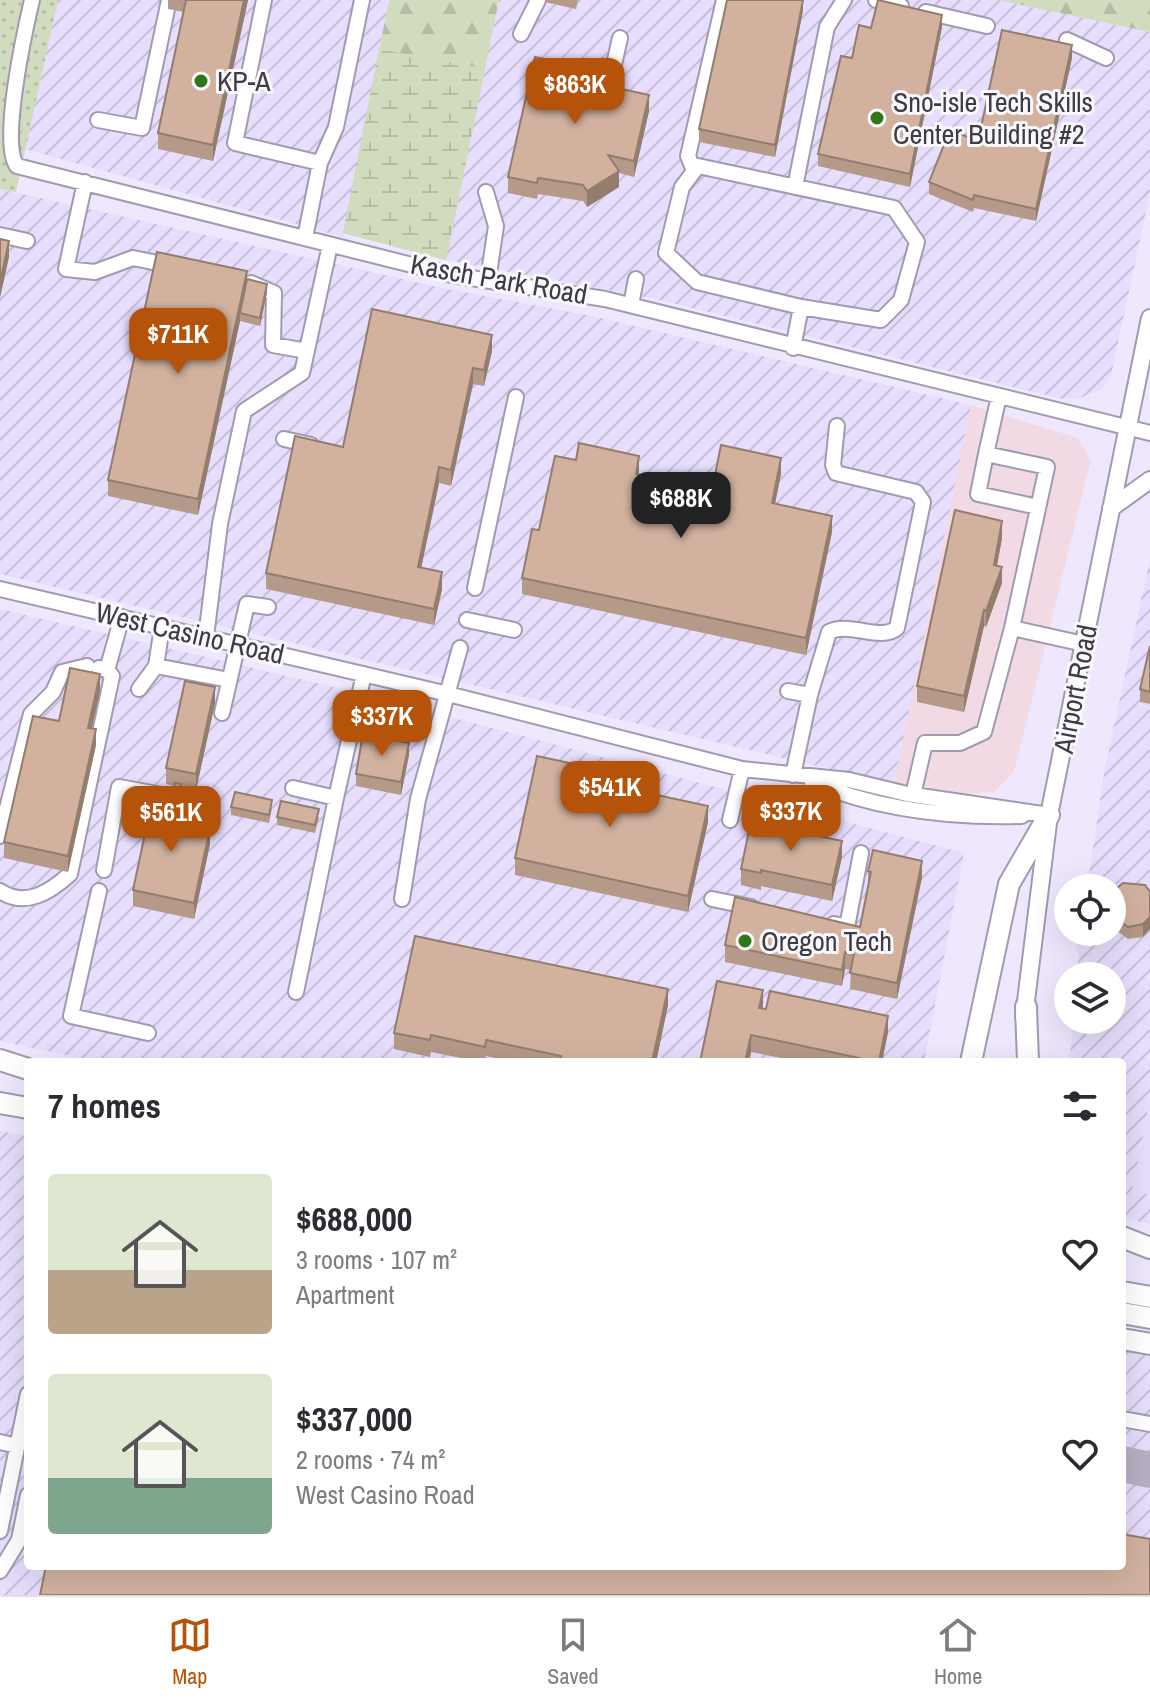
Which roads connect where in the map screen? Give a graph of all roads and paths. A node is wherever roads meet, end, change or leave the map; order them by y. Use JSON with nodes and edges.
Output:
{"nodes":[{"id":1,"x":32,"y":0,"type":"edge"},
{"id":2,"x":169,"y":0,"type":"edge"},
{"id":3,"x":264,"y":0,"type":"edge"},
{"id":4,"x":362,"y":0,"type":"edge"},
{"id":5,"x":538,"y":0,"type":"edge"},
{"id":6,"x":724,"y":0,"type":"edge"},
{"id":7,"x":844,"y":0,"type":"edge"},
{"id":8,"x":876,"y":0,"type":"edge"},
{"id":9,"x":987,"y":26,"type":"dead end"},
{"id":10,"x":521,"y":34,"type":"dead end"},
{"id":11,"x":620,"y":38,"type":"dead end"},
{"id":12,"x":1067,"y":40,"type":"edge"},
{"id":13,"x":1106,"y":58,"type":"dead end"},
{"id":14,"x":611,"y":78,"type":"edge"},
{"id":15,"x":98,"y":120,"type":"dead end"},
{"id":16,"x":2,"y":122,"type":"edge"},
{"id":17,"x":320,"y":163,"type":"junction"},
{"id":18,"x":694,"y":171,"type":"junction"},
{"id":19,"x":85,"y":182,"type":"junction"},
{"id":20,"x":795,"y":187,"type":"junction"},
{"id":21,"x":486,"y":192,"type":"dead end"},
{"id":22,"x":0,"y":235,"type":"edge"},
{"id":23,"x":305,"y":238,"type":"junction"},
{"id":24,"x":27,"y":241,"type":"dead end"},
{"id":25,"x":330,"y":245,"type":"junction"},
{"id":26,"x":184,"y":268,"type":"edge"},
{"id":27,"x":241,"y":279,"type":"edge"},
{"id":28,"x":636,"y":279,"type":"dead end"},
{"id":29,"x":488,"y":280,"type":"junction"},
{"id":30,"x":631,"y":305,"type":"junction"},
{"id":31,"x":801,"y":307,"type":"junction"},
{"id":32,"x":1150,"y":318,"type":"edge"},
{"id":33,"x":793,"y":348,"type":"junction"},
{"id":34,"x":307,"y":351,"type":"junction"},
{"id":35,"x":999,"y":396,"type":"junction"},
{"id":36,"x":516,"y":397,"type":"dead end"},
{"id":37,"x":837,"y":426,"type":"dead end"},
{"id":38,"x":1127,"y":427,"type":"junction"},
{"id":39,"x":1150,"y":433,"type":"edge"},
{"id":40,"x":284,"y":439,"type":"dead end"},
{"id":41,"x":319,"y":447,"type":"edge"},
{"id":42,"x":986,"y":454,"type":"junction"},
{"id":43,"x":1150,"y":480,"type":"edge"},
{"id":44,"x":1038,"y":507,"type":"junction"},
{"id":45,"x":1111,"y":508,"type":"junction"},
{"id":46,"x":475,"y":588,"type":"dead end"},
{"id":47,"x":0,"y":589,"type":"edge"},
{"id":48,"x":268,"y":607,"type":"dead end"},
{"id":49,"x":122,"y":617,"type":"junction"},
{"id":50,"x":467,"y":620,"type":"dead end"},
{"id":51,"x":162,"y":627,"type":"junction"},
{"id":52,"x":1012,"y":628,"type":"junction"},
{"id":53,"x":514,"y":630,"type":"dead end"},
{"id":54,"x":206,"y":637,"type":"junction"},
{"id":55,"x":237,"y":644,"type":"junction"},
{"id":56,"x":1084,"y":644,"type":"junction"},
{"id":57,"x":460,"y":648,"type":"dead end"},
{"id":58,"x":156,"y":666,"type":"junction"},
{"id":59,"x":107,"y":670,"type":"junction"},
{"id":60,"x":364,"y":674,"type":"junction"},
{"id":61,"x":229,"y":680,"type":"junction"},
{"id":62,"x":139,"y":689,"type":"dead end"},
{"id":63,"x":788,"y":691,"type":"dead end"},
{"id":64,"x":448,"y":694,"type":"junction"},
{"id":65,"x":810,"y":695,"type":"junction"},
{"id":66,"x":222,"y":713,"type":"dead end"},
{"id":67,"x":742,"y":769,"type":"junction"},
{"id":68,"x":797,"y":776,"type":"junction"},
{"id":69,"x":293,"y":788,"type":"dead end"},
{"id":70,"x":913,"y":795,"type":"junction"},
{"id":71,"x":336,"y":798,"type":"junction"},
{"id":72,"x":206,"y":803,"type":"dead end"},
{"id":73,"x":1049,"y":815,"type":"junction"},
{"id":74,"x":730,"y":820,"type":"dead end"},
{"id":75,"x":0,"y":836,"type":"edge"},
{"id":76,"x":861,"y":853,"type":"dead end"},
{"id":77,"x":104,"y":870,"type":"dead end"},
{"id":78,"x":0,"y":891,"type":"edge"},
{"id":79,"x":99,"y":891,"type":"dead end"},
{"id":80,"x":402,"y":899,"type":"dead end"},
{"id":81,"x":712,"y":899,"type":"dead end"},
{"id":82,"x":772,"y":911,"type":"edge"},
{"id":83,"x":817,"y":921,"type":"edge"},
{"id":84,"x":296,"y":992,"type":"dead end"},
{"id":85,"x":1026,"y":1007,"type":"junction"},
{"id":86,"x":148,"y":1033,"type":"dead end"},
{"id":87,"x":972,"y":1058,"type":"edge"},
{"id":88,"x":1019,"y":1058,"type":"edge"},
{"id":89,"x":1028,"y":1058,"type":"edge"},
{"id":90,"x":0,"y":1060,"type":"edge"},
{"id":91,"x":0,"y":1069,"type":"edge"},
{"id":92,"x":24,"y":1069,"type":"edge"},
{"id":93,"x":24,"y":1071,"type":"edge"},
{"id":94,"x":0,"y":1103,"type":"edge"},
{"id":95,"x":24,"y":1107,"type":"edge"},
{"id":96,"x":1126,"y":1239,"type":"edge"},
{"id":97,"x":1126,"y":1244,"type":"edge"},
{"id":98,"x":1148,"y":1247,"type":"edge"},
{"id":99,"x":1126,"y":1293,"type":"edge"},
{"id":100,"x":1150,"y":1297,"type":"edge"},
{"id":101,"x":1126,"y":1314,"type":"edge"},
{"id":102,"x":1150,"y":1318,"type":"edge"},
{"id":103,"x":1126,"y":1340,"type":"edge"},
{"id":104,"x":1150,"y":1344,"type":"edge"},
{"id":105,"x":24,"y":1415,"type":"edge"},
{"id":106,"x":1126,"y":1420,"type":"edge"},
{"id":107,"x":1150,"y":1424,"type":"edge"},
{"id":108,"x":0,"y":1442,"type":"edge"},
{"id":109,"x":18,"y":1446,"type":"junction"},
{"id":110,"x":24,"y":1515,"type":"edge"},
{"id":111,"x":0,"y":1531,"type":"edge"},
{"id":112,"x":0,"y":1571,"type":"edge"}],
"edges":[{"from":1,"to":16,"type":"street","name":"Kasch Park Road"},
{"from":2,"to":15,"type":"street"},
{"from":3,"to":17,"type":"street"},
{"from":4,"to":17,"type":"street"},
{"from":5,"to":10,"type":"street"},
{"from":6,"to":18,"type":"street"},
{"from":7,"to":20,"type":"street"},
{"from":8,"to":9,"type":"street"},
{"from":11,"to":14,"type":"street"},
{"from":12,"to":13,"type":"street"},
{"from":16,"to":19,"type":"street","name":"Kasch Park Road"},
{"from":17,"to":23,"type":"street"},
{"from":18,"to":20,"type":"street"},
{"from":18,"to":31,"type":"street"},
{"from":19,"to":23,"type":"street","name":"Kasch Park Road"},
{"from":19,"to":26,"type":"street"},
{"from":20,"to":31,"type":"street"},
{"from":21,"to":29,"type":"street"},
{"from":22,"to":24,"type":"street"},
{"from":23,"to":25,"type":"street","name":"Kasch Park Road"},
{"from":25,"to":29,"type":"street","name":"Kasch Park Road"},
{"from":25,"to":34,"type":"street"},
{"from":27,"to":34,"type":"street"},
{"from":28,"to":30,"type":"street"},
{"from":29,"to":30,"type":"street","name":"Kasch Park Road"},
{"from":30,"to":33,"type":"street","name":"Kasch Park Road"},
{"from":31,"to":33,"type":"street"},
{"from":32,"to":38,"type":"main road","name":"Airport Road"},
{"from":33,"to":35,"type":"street","name":"Kasch Park Road"},
{"from":34,"to":54,"type":"street"},
{"from":35,"to":38,"type":"street","name":"Kasch Park Road"},
{"from":35,"to":42,"type":"street"},
{"from":36,"to":46,"type":"street"},
{"from":37,"to":65,"type":"street"},
{"from":38,"to":39,"type":"street","name":"Kasch Park Road"},
{"from":38,"to":45,"type":"main road","name":"Airport Road"},
{"from":40,"to":41,"type":"street"},
{"from":42,"to":44,"type":"street"},
{"from":42,"to":44,"type":"street"},
{"from":43,"to":45,"type":"main road"},
{"from":44,"to":52,"type":"street"},
{"from":45,"to":56,"type":"main road","name":"Airport Road"},
{"from":47,"to":49,"type":"street","name":"West Casino Road"},
{"from":48,"to":55,"type":"street"},
{"from":49,"to":51,"type":"street","name":"West Casino Road"},
{"from":49,"to":59,"type":"street"},
{"from":50,"to":53,"type":"street"},
{"from":51,"to":54,"type":"street","name":"West Casino Road"},
{"from":51,"to":58,"type":"street"},
{"from":52,"to":56,"type":"street"},
{"from":52,"to":70,"type":"street"},
{"from":54,"to":55,"type":"street","name":"West Casino Road"},
{"from":55,"to":60,"type":"street","name":"West Casino Road"},
{"from":55,"to":61,"type":"street"},
{"from":56,"to":73,"type":"main road","name":"Airport Road"},
{"from":57,"to":64,"type":"street"},
{"from":58,"to":61,"type":"street"},
{"from":58,"to":62,"type":"street"},
{"from":59,"to":75,"type":"street"},
{"from":59,"to":78,"type":"street"},
{"from":60,"to":64,"type":"street","name":"West Casino Road"},
{"from":60,"to":71,"type":"street"},
{"from":61,"to":66,"type":"street"},
{"from":63,"to":65,"type":"street"},
{"from":64,"to":67,"type":"street","name":"West Casino Road"},
{"from":64,"to":80,"type":"street"},
{"from":65,"to":68,"type":"street"},
{"from":67,"to":68,"type":"street","name":"West Casino Road"},
{"from":67,"to":74,"type":"street"},
{"from":68,"to":70,"type":"street","name":"West Casino Road"},
{"from":68,"to":73,"type":"street","name":"West Casino Road"},
{"from":69,"to":71,"type":"street"},
{"from":70,"to":73,"type":"street","name":"West Casino Road"},
{"from":71,"to":84,"type":"street"},
{"from":72,"to":77,"type":"street"},
{"from":73,"to":85,"type":"main road","name":"Airport Road"},
{"from":73,"to":87,"type":"highway"},
{"from":76,"to":83,"type":"street"},
{"from":79,"to":86,"type":"street"},
{"from":81,"to":82,"type":"street"},
{"from":85,"to":88,"type":"main road","name":"Airport Road"},
{"from":85,"to":89,"type":"highway"},
{"from":90,"to":92,"type":"highway"},
{"from":91,"to":93,"type":"highway"},
{"from":94,"to":95,"type":"highway"},
{"from":96,"to":98,"type":"highway"},
{"from":97,"to":98,"type":"highway"},
{"from":99,"to":100,"type":"highway"},
{"from":101,"to":102,"type":"highway"},
{"from":103,"to":104,"type":"highway"},
{"from":105,"to":109,"type":"street"},
{"from":106,"to":107,"type":"street"},
{"from":108,"to":109,"type":"street"},
{"from":109,"to":111,"type":"street"},
{"from":110,"to":112,"type":"street"}]}
